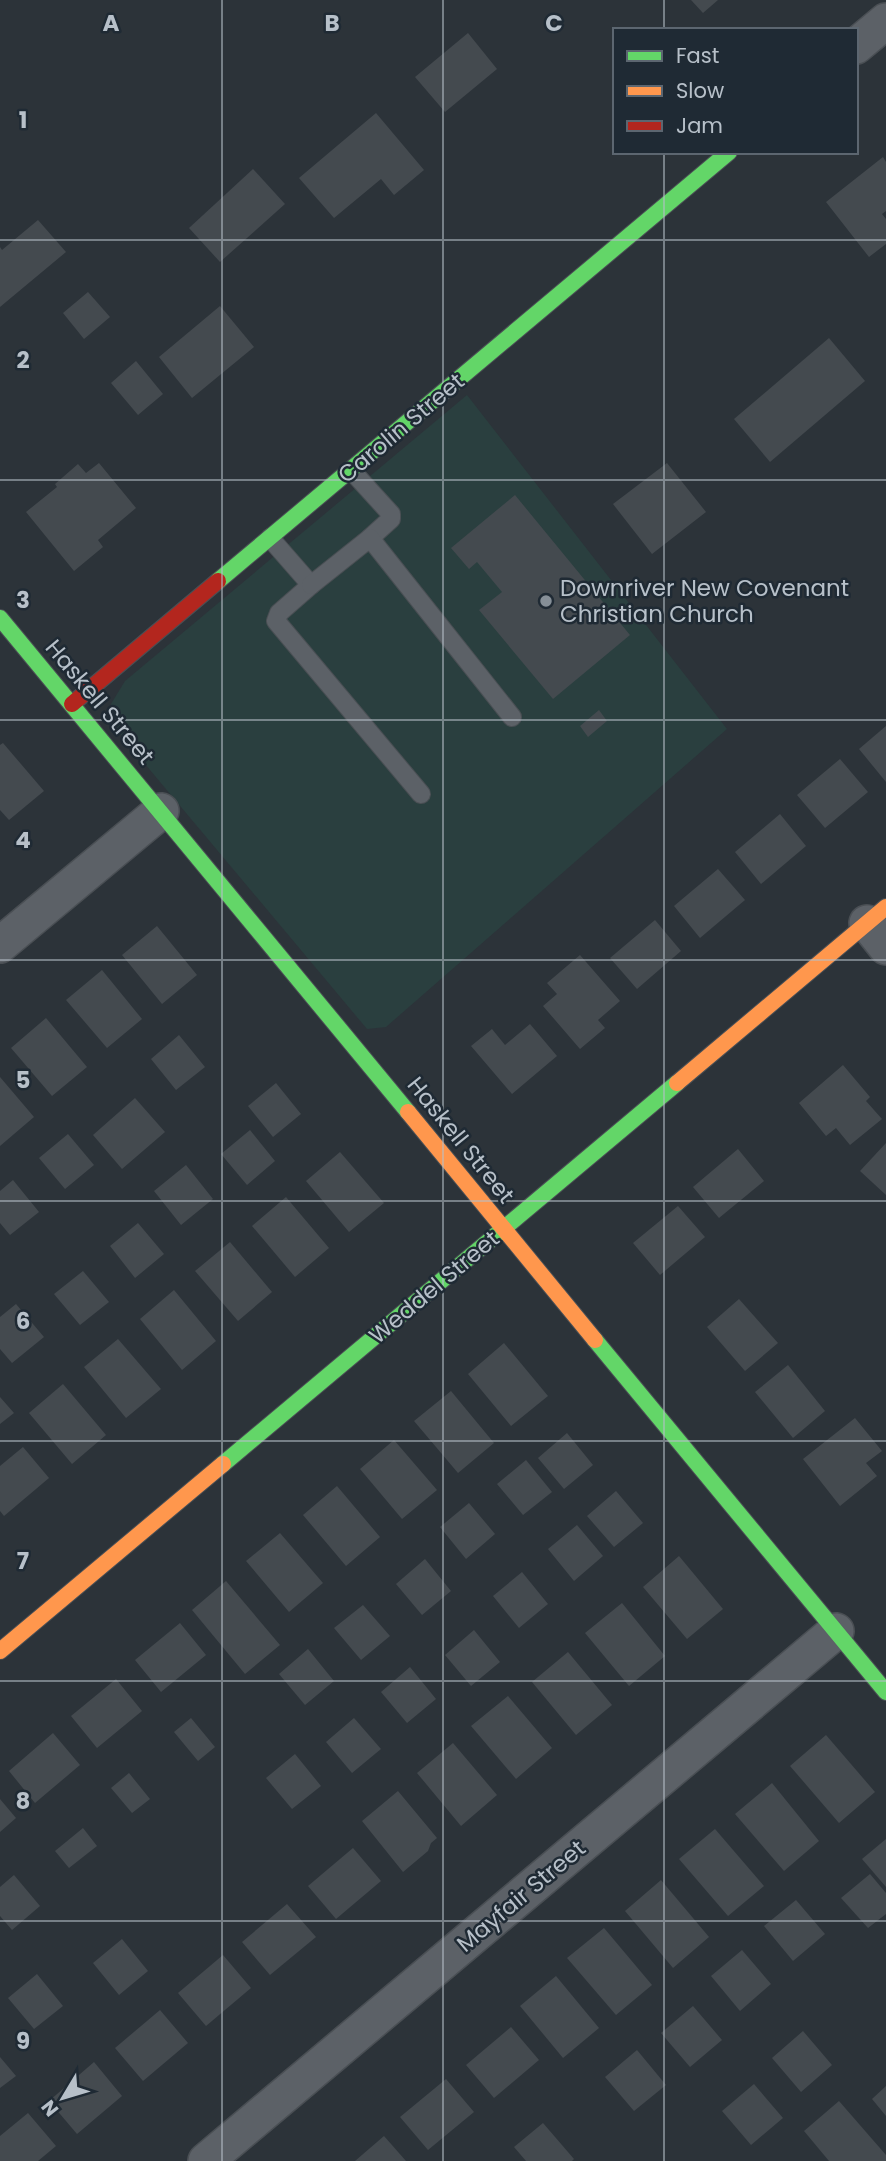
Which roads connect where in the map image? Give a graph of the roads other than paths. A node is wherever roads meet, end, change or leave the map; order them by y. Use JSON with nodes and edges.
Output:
{"nodes":[{"id":1,"x":886,"y":21,"type":"edge"},
{"id":2,"x":858,"y":44,"type":"edge"},
{"id":3,"x":727,"y":154,"type":"edge"},
{"id":4,"x":351,"y":470,"type":"junction"},
{"id":5,"x":270,"y":538,"type":"junction"},
{"id":6,"x":370,"y":538,"type":"junction"},
{"id":7,"x":311,"y":585,"type":"junction"},
{"id":8,"x":0,"y":618,"type":"edge"},
{"id":9,"x":72,"y":704,"type":"junction"},
{"id":10,"x":512,"y":717,"type":"dead end"},
{"id":11,"x":421,"y":794,"type":"dead end"},
{"id":12,"x":161,"y":811,"type":"junction"},
{"id":13,"x":880,"y":926,"type":"edge"},
{"id":14,"x":0,"y":946,"type":"edge"},
{"id":15,"x":504,"y":1228,"type":"junction"},
{"id":16,"x":836,"y":1631,"type":"junction"},
{"id":17,"x":0,"y":1651,"type":"edge"},
{"id":18,"x":886,"y":1692,"type":"edge"},
{"id":19,"x":206,"y":2161,"type":"edge"}],
"edges":[{"from":1,"to":2,"type":"street"},
{"from":3,"to":4,"type":"street","name":"Carolin Street"},
{"from":4,"to":5,"type":"street","name":"Carolin Street"},
{"from":4,"to":6,"type":"lane"},
{"from":5,"to":7,"type":"lane"},
{"from":5,"to":9,"type":"street","name":"Carolin Street"},
{"from":6,"to":7,"type":"lane"},
{"from":6,"to":10,"type":"lane"},
{"from":7,"to":11,"type":"lane"},
{"from":8,"to":9,"type":"street","name":"Haskell Street"},
{"from":9,"to":12,"type":"street","name":"Haskell Street"},
{"from":12,"to":14,"type":"street"},
{"from":12,"to":15,"type":"street","name":"Haskell Street"},
{"from":13,"to":15,"type":"street","name":"Weddel Street"},
{"from":15,"to":16,"type":"street","name":"Haskell Street"},
{"from":15,"to":17,"type":"street","name":"Weddel Street"},
{"from":16,"to":18,"type":"street","name":"Haskell Street"},
{"from":16,"to":19,"type":"street","name":"Mayfair Street"}]}
